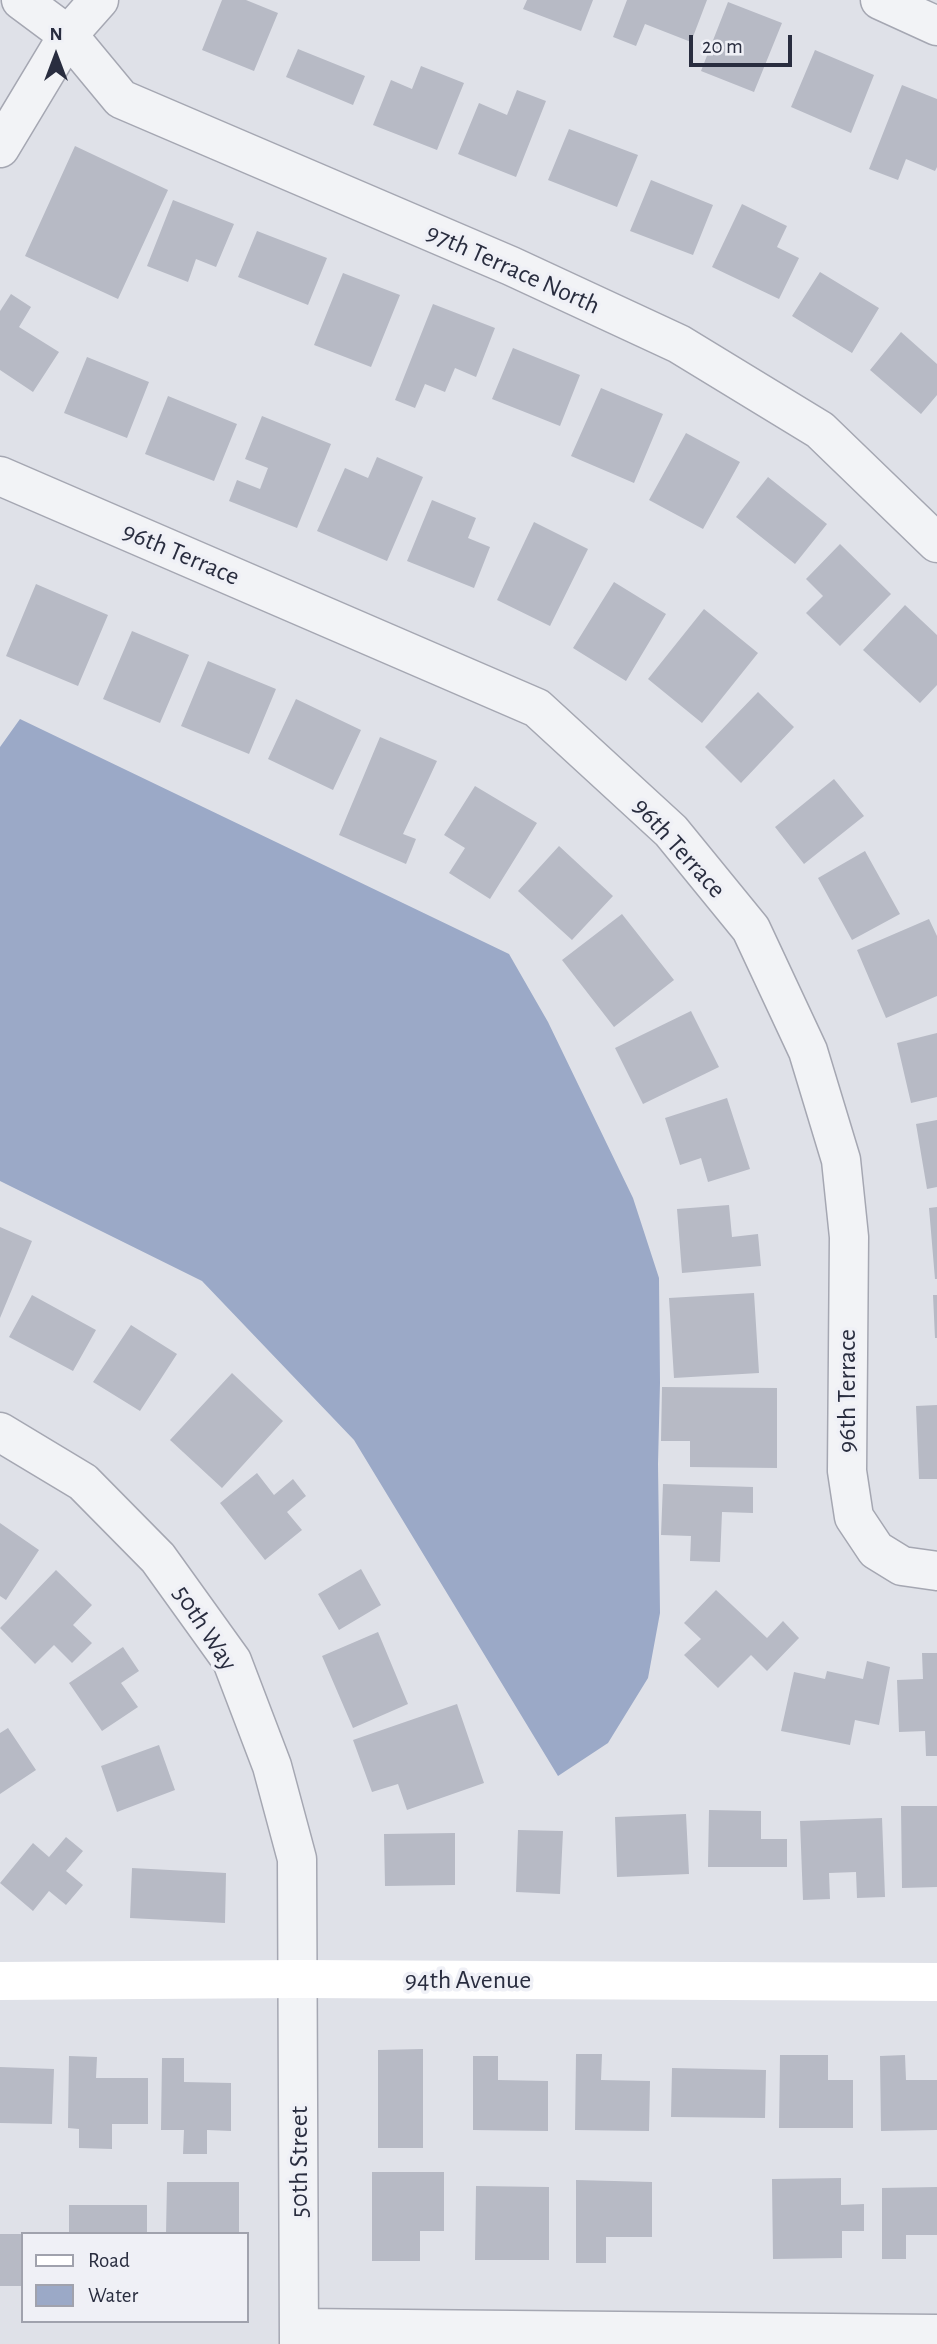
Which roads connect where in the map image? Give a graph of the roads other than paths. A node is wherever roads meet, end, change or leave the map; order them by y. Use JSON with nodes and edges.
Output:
{"nodes":[{"id":1,"x":21,"y":0,"type":"edge"},
{"id":2,"x":99,"y":0,"type":"edge"},
{"id":3,"x":880,"y":0,"type":"edge"},
{"id":4,"x":937,"y":26,"type":"edge"},
{"id":5,"x":68,"y":35,"type":"junction"},
{"id":6,"x":0,"y":148,"type":"edge"},
{"id":7,"x":0,"y":476,"type":"edge"},
{"id":8,"x":937,"y":543,"type":"edge"},
{"id":9,"x":0,"y":1433,"type":"edge"},
{"id":10,"x":919,"y":1569,"type":"edge"},
{"id":11,"x":299,"y":1979,"type":"junction"},
{"id":12,"x":0,"y":1981,"type":"edge"},
{"id":13,"x":937,"y":1982,"type":"edge"},
{"id":14,"x":937,"y":2334,"type":"edge"},
{"id":15,"x":299,"y":2336,"type":"edge"}],
"edges":[{"from":1,"to":5,"type":"street","name":"97th Terrace North"},
{"from":2,"to":5,"type":"street"},
{"from":3,"to":4,"type":"street"},
{"from":5,"to":6,"type":"street"},
{"from":5,"to":8,"type":"street","name":"97th Terrace North"},
{"from":7,"to":10,"type":"street","name":"96th Terrace"},
{"from":9,"to":11,"type":"street","name":"50th Way"},
{"from":11,"to":12,"type":"street","name":"94th Avenue"},
{"from":11,"to":13,"type":"street","name":"94th Avenue"},
{"from":11,"to":15,"type":"street","name":"50th Street"},
{"from":14,"to":15,"type":"street"}]}
